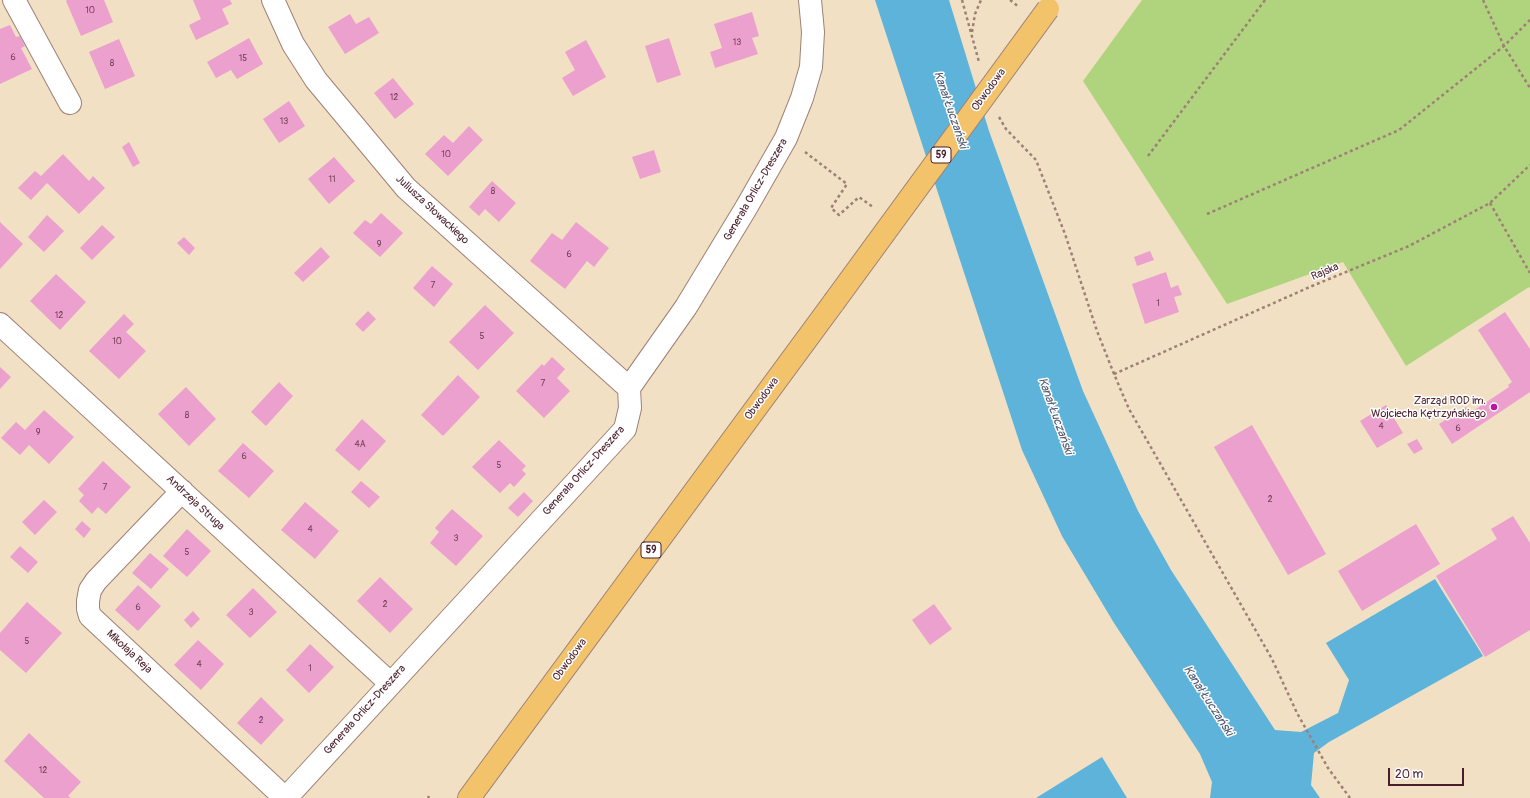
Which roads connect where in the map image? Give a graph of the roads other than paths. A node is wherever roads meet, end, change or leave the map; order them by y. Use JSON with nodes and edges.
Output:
{"nodes":[{"id":1,"x":14,"y":0,"type":"edge"},
{"id":2,"x":273,"y":0,"type":"edge"},
{"id":3,"x":810,"y":0,"type":"edge"},
{"id":4,"x":1051,"y":4,"type":"edge"},
{"id":5,"x":70,"y":103,"type":"dead end"},
{"id":6,"x":0,"y":324,"type":"edge"},
{"id":7,"x":629,"y":388,"type":"junction"},
{"id":8,"x":182,"y":491,"type":"junction"},
{"id":9,"x":390,"y":683,"type":"junction"},
{"id":10,"x":286,"y":798,"type":"edge"},
{"id":11,"x":469,"y":798,"type":"edge"}],
"edges":[{"from":1,"to":5,"type":"street"},
{"from":2,"to":7,"type":"street","name":"Juliusza Słowackiego"},
{"from":3,"to":7,"type":"street","name":"Generała Orlicz-Dreszera"},
{"from":4,"to":11,"type":"main road","name":"Obwodowa","number":"59","bridge":true},
{"from":6,"to":8,"type":"street","name":"Andrzeja Struga"},
{"from":7,"to":9,"type":"street","name":"Generała Orlicz-Dreszera"},
{"from":8,"to":9,"type":"street","name":"Andrzeja Struga"},
{"from":8,"to":10,"type":"street","name":"Mikołaja Reja"},
{"from":9,"to":10,"type":"street","name":"Generała Orlicz-Dreszera"}]}
